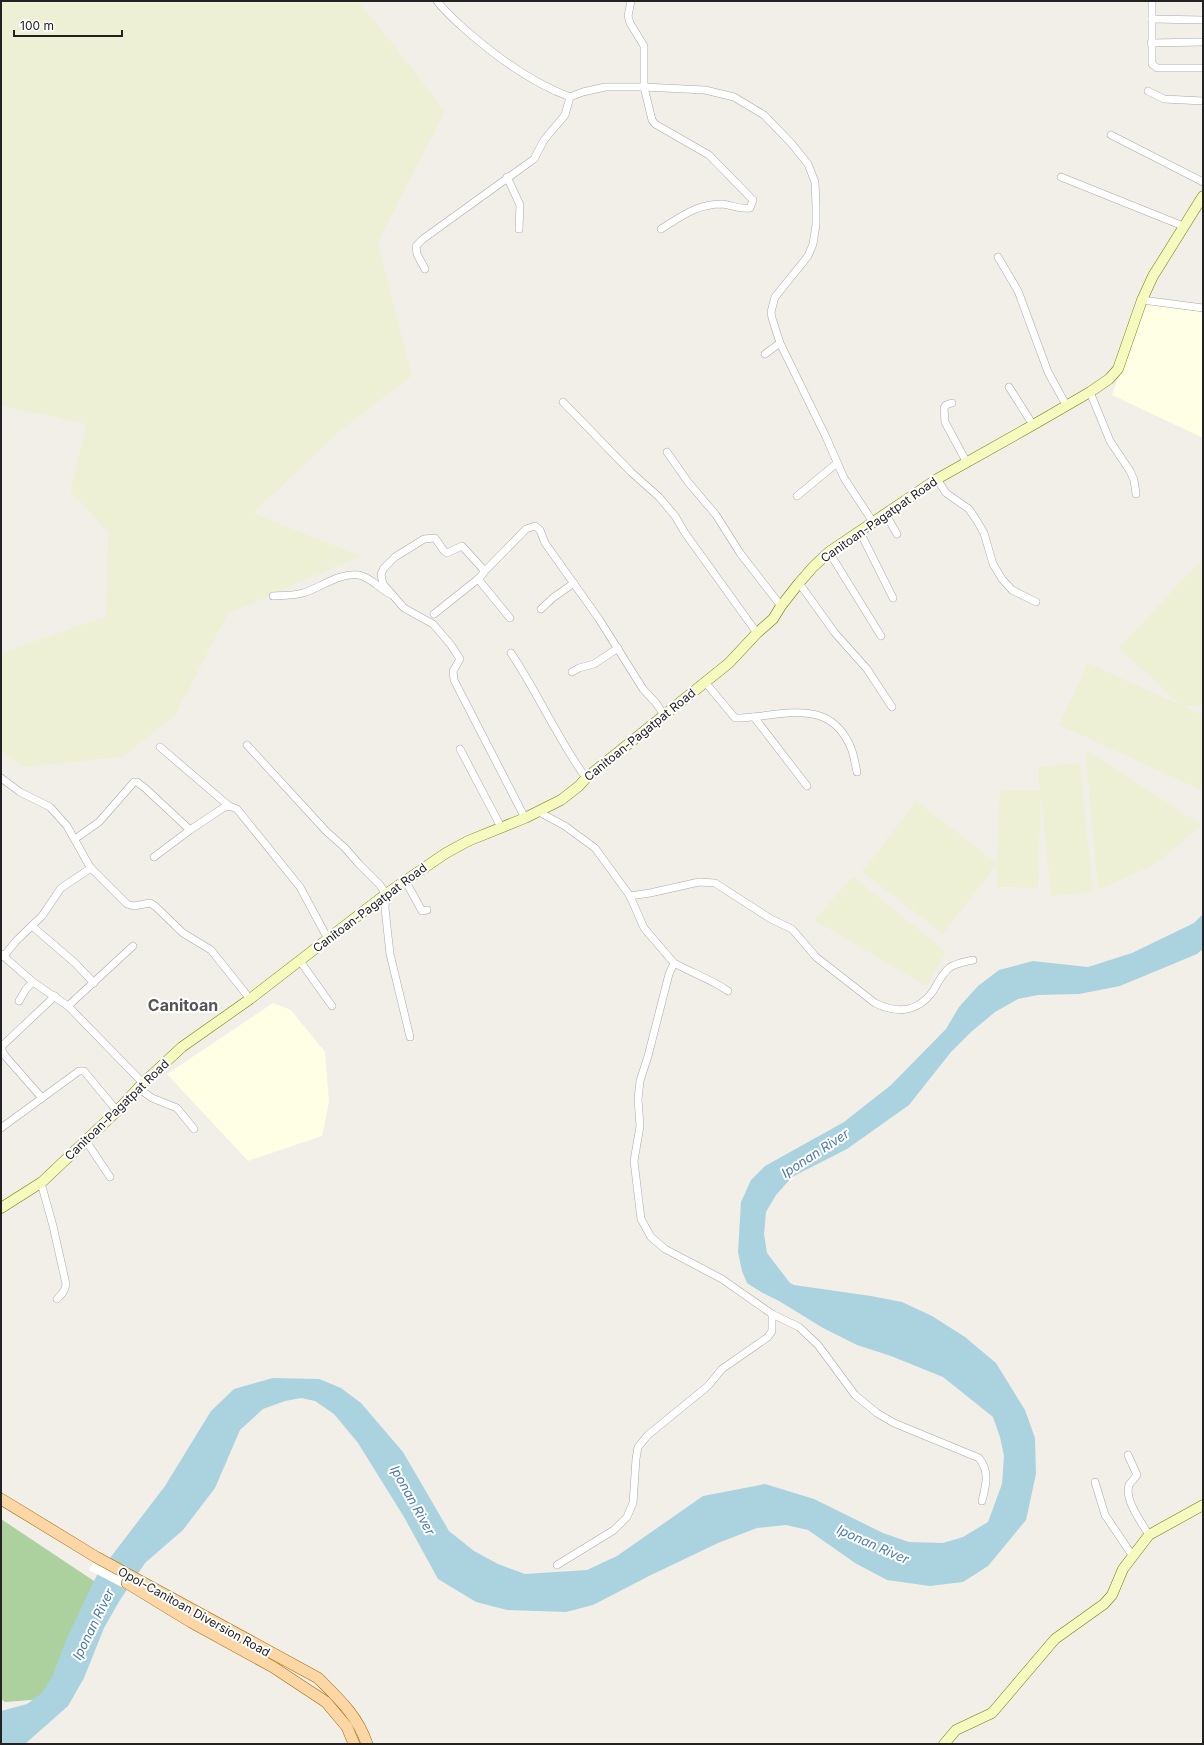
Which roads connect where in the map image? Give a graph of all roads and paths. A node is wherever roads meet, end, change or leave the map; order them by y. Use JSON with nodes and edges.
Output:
{"nodes":[{"id":1,"x":438,"y":1,"type":"edge"},
{"id":2,"x":631,"y":1,"type":"edge"},
{"id":3,"x":1152,"y":1,"type":"edge"},
{"id":4,"x":1152,"y":19,"type":"junction"},
{"id":5,"x":1203,"y":20,"type":"edge"},
{"id":6,"x":1203,"y":42,"type":"edge"},
{"id":7,"x":1151,"y":43,"type":"junction"},
{"id":8,"x":1203,"y":68,"type":"edge"},
{"id":9,"x":644,"y":87,"type":"junction"},
{"id":10,"x":1148,"y":91,"type":"dead end"},
{"id":11,"x":570,"y":97,"type":"junction"},
{"id":12,"x":1203,"y":100,"type":"edge"},
{"id":13,"x":1111,"y":135,"type":"dead end"},
{"id":14,"x":1061,"y":177,"type":"dead end"},
{"id":15,"x":507,"y":178,"type":"junction"},
{"id":16,"x":1203,"y":182,"type":"edge"},
{"id":17,"x":1203,"y":196,"type":"edge"},
{"id":18,"x":1183,"y":226,"type":"junction"},
{"id":19,"x":661,"y":228,"type":"dead end"},
{"id":20,"x":519,"y":229,"type":"dead end"},
{"id":21,"x":998,"y":257,"type":"dead end"},
{"id":22,"x":425,"y":269,"type":"dead end"},
{"id":23,"x":1142,"y":300,"type":"junction"},
{"id":24,"x":1203,"y":308,"type":"edge"},
{"id":25,"x":780,"y":343,"type":"junction"},
{"id":26,"x":765,"y":354,"type":"dead end"},
{"id":27,"x":1009,"y":388,"type":"dead end"},
{"id":28,"x":1090,"y":392,"type":"junction"},
{"id":29,"x":563,"y":402,"type":"dead end"},
{"id":30,"x":952,"y":403,"type":"dead end"},
{"id":31,"x":1066,"y":405,"type":"junction"},
{"id":32,"x":1033,"y":425,"type":"junction"},
{"id":33,"x":666,"y":452,"type":"dead end"},
{"id":34,"x":837,"y":463,"type":"junction"},
{"id":35,"x":967,"y":463,"type":"junction"},
{"id":36,"x":937,"y":479,"type":"junction"},
{"id":37,"x":1136,"y":494,"type":"dead end"},
{"id":38,"x":797,"y":496,"type":"dead end"},
{"id":39,"x":886,"y":514,"type":"junction"},
{"id":40,"x":873,"y":522,"type":"junction"},
{"id":41,"x":860,"y":532,"type":"junction"},
{"id":42,"x":897,"y":534,"type":"dead end"},
{"id":43,"x":829,"y":552,"type":"junction"},
{"id":44,"x":484,"y":572,"type":"junction"},
{"id":45,"x":478,"y":579,"type":"junction"},
{"id":46,"x":574,"y":583,"type":"junction"},
{"id":47,"x":799,"y":584,"type":"junction"},
{"id":48,"x":392,"y":595,"type":"junction"},
{"id":49,"x":272,"y":596,"type":"dead end"},
{"id":50,"x":893,"y":598,"type":"dead end"},
{"id":51,"x":1036,"y":602,"type":"dead end"},
{"id":52,"x":781,"y":606,"type":"junction"},
{"id":53,"x":541,"y":609,"type":"dead end"},
{"id":54,"x":434,"y":614,"type":"dead end"},
{"id":55,"x":510,"y":618,"type":"dead end"},
{"id":56,"x":757,"y":633,"type":"junction"},
{"id":57,"x":881,"y":636,"type":"dead end"},
{"id":58,"x":618,"y":648,"type":"junction"},
{"id":59,"x":511,"y":653,"type":"dead end"},
{"id":60,"x":572,"y":672,"type":"dead end"},
{"id":61,"x":705,"y":682,"type":"junction"},
{"id":62,"x":892,"y":707,"type":"dead end"},
{"id":63,"x":664,"y":715,"type":"junction"},
{"id":64,"x":754,"y":717,"type":"junction"},
{"id":65,"x":247,"y":745,"type":"dead end"},
{"id":66,"x":160,"y":747,"type":"dead end"},
{"id":67,"x":460,"y":749,"type":"dead end"},
{"id":68,"x":857,"y":772,"type":"dead end"},
{"id":69,"x":1,"y":778,"type":"edge"},
{"id":70,"x":586,"y":778,"type":"junction"},
{"id":71,"x":807,"y":786,"type":"dead end"},
{"id":72,"x":229,"y":806,"type":"junction"},
{"id":73,"x":539,"y":812,"type":"junction"},
{"id":74,"x":525,"y":818,"type":"junction"},
{"id":75,"x":501,"y":827,"type":"junction"},
{"id":76,"x":190,"y":830,"type":"junction"},
{"id":77,"x":75,"y":839,"type":"junction"},
{"id":78,"x":154,"y":857,"type":"dead end"},
{"id":79,"x":91,"y":868,"type":"junction"},
{"id":80,"x":405,"y":880,"type":"junction"},
{"id":81,"x":386,"y":894,"type":"junction"},
{"id":82,"x":630,"y":896,"type":"junction"},
{"id":83,"x":427,"y":910,"type":"dead end"},
{"id":84,"x":32,"y":926,"type":"junction"},
{"id":85,"x":328,"y":939,"type":"junction"},
{"id":86,"x":133,"y":946,"type":"dead end"},
{"id":87,"x":2,"y":955,"type":"edge"},
{"id":88,"x":973,"y":960,"type":"dead end"},
{"id":89,"x":300,"y":961,"type":"junction"},
{"id":90,"x":674,"y":963,"type":"junction"},
{"id":91,"x":33,"y":982,"type":"junction"},
{"id":92,"x":94,"y":983,"type":"junction"},
{"id":93,"x":728,"y":991,"type":"dead end"},
{"id":94,"x":55,"y":996,"type":"junction"},
{"id":95,"x":250,"y":999,"type":"junction"},
{"id":96,"x":19,"y":1002,"type":"dead end"},
{"id":97,"x":68,"y":1006,"type":"junction"},
{"id":98,"x":332,"y":1006,"type":"dead end"},
{"id":99,"x":410,"y":1037,"type":"dead end"},
{"id":100,"x":140,"y":1085,"type":"junction"},
{"id":101,"x":42,"y":1098,"type":"junction"},
{"id":102,"x":117,"y":1111,"type":"junction"},
{"id":103,"x":1,"y":1128,"type":"edge"},
{"id":104,"x":194,"y":1129,"type":"dead end"},
{"id":105,"x":86,"y":1141,"type":"junction"},
{"id":106,"x":110,"y":1177,"type":"dead end"},
{"id":107,"x":40,"y":1184,"type":"junction"},
{"id":108,"x":1,"y":1208,"type":"edge"},
{"id":109,"x":57,"y":1299,"type":"dead end"},
{"id":110,"x":772,"y":1314,"type":"junction"},
{"id":111,"x":1128,"y":1455,"type":"dead end"},
{"id":112,"x":1095,"y":1482,"type":"dead end"},
{"id":113,"x":1,"y":1499,"type":"edge"},
{"id":114,"x":982,"y":1500,"type":"dead end"},
{"id":115,"x":1203,"y":1506,"type":"edge"},
{"id":116,"x":1149,"y":1535,"type":"junction"},
{"id":117,"x":1132,"y":1555,"type":"junction"},
{"id":118,"x":109,"y":1565,"type":"junction"},
{"id":119,"x":557,"y":1565,"type":"dead end"},
{"id":120,"x":138,"y":1585,"type":"junction"},
{"id":121,"x":354,"y":1744,"type":"edge"},
{"id":122,"x":367,"y":1744,"type":"edge"},
{"id":123,"x":944,"y":1744,"type":"edge"}],
"edges":[{"from":1,"to":11,"type":"street"},
{"from":2,"to":9,"type":"street"},
{"from":3,"to":4,"type":"street"},
{"from":4,"to":5,"type":"street"},
{"from":4,"to":7,"type":"street"},
{"from":6,"to":7,"type":"street"},
{"from":7,"to":8,"type":"street"},
{"from":9,"to":11,"type":"street"},
{"from":9,"to":19,"type":"street"},
{"from":9,"to":25,"type":"street"},
{"from":10,"to":12,"type":"street"},
{"from":11,"to":15,"type":"street"},
{"from":13,"to":16,"type":"street"},
{"from":14,"to":18,"type":"street"},
{"from":15,"to":20,"type":"street"},
{"from":15,"to":22,"type":"street"},
{"from":17,"to":18,"type":"street","name":"Canitoan-Pagatpat Road"},
{"from":18,"to":23,"type":"street","name":"Canitoan-Pagatpat Road"},
{"from":21,"to":31,"type":"street"},
{"from":23,"to":24,"type":"street"},
{"from":23,"to":28,"type":"street","name":"Canitoan-Pagatpat Road"},
{"from":25,"to":26,"type":"street"},
{"from":25,"to":34,"type":"street"},
{"from":27,"to":32,"type":"street"},
{"from":28,"to":31,"type":"street","name":"Canitoan-Pagatpat Road"},
{"from":28,"to":37,"type":"street"},
{"from":29,"to":56,"type":"street"},
{"from":30,"to":35,"type":"street"},
{"from":31,"to":32,"type":"street","name":"Canitoan-Pagatpat Road"},
{"from":32,"to":35,"type":"street","name":"Canitoan-Pagatpat Road"},
{"from":33,"to":52,"type":"street"},
{"from":34,"to":38,"type":"street"},
{"from":34,"to":40,"type":"street"},
{"from":35,"to":36,"type":"street","name":"Canitoan-Pagatpat Road"},
{"from":36,"to":39,"type":"street","name":"Canitoan-Pagatpat Road"},
{"from":36,"to":51,"type":"street"},
{"from":39,"to":40,"type":"street","name":"Canitoan-Pagatpat Road"},
{"from":39,"to":42,"type":"street"},
{"from":40,"to":41,"type":"street","name":"Canitoan-Pagatpat Road"},
{"from":41,"to":43,"type":"street","name":"Canitoan-Pagatpat Road"},
{"from":41,"to":50,"type":"street"},
{"from":43,"to":47,"type":"street","name":"Canitoan-Pagatpat Road"},
{"from":43,"to":57,"type":"street"},
{"from":44,"to":45,"type":"street"},
{"from":44,"to":46,"type":"street"},
{"from":44,"to":48,"type":"street"},
{"from":45,"to":54,"type":"street"},
{"from":45,"to":55,"type":"street"},
{"from":46,"to":53,"type":"street"},
{"from":46,"to":58,"type":"street"},
{"from":47,"to":52,"type":"street","name":"Canitoan-Pagatpat Road"},
{"from":47,"to":62,"type":"street"},
{"from":48,"to":49,"type":"street"},
{"from":48,"to":74,"type":"street"},
{"from":52,"to":56,"type":"street","name":"Canitoan-Pagatpat Road"},
{"from":56,"to":61,"type":"street","name":"Canitoan-Pagatpat Road"},
{"from":58,"to":60,"type":"street"},
{"from":58,"to":63,"type":"street"},
{"from":59,"to":70,"type":"street"},
{"from":61,"to":63,"type":"street","name":"Canitoan-Pagatpat Road"},
{"from":61,"to":64,"type":"street"},
{"from":63,"to":70,"type":"street","name":"Canitoan-Pagatpat Road"},
{"from":64,"to":68,"type":"street"},
{"from":64,"to":71,"type":"street"},
{"from":65,"to":81,"type":"street"},
{"from":66,"to":72,"type":"street"},
{"from":67,"to":75,"type":"street"},
{"from":69,"to":77,"type":"street"},
{"from":70,"to":73,"type":"street","name":"Canitoan-Pagatpat Road"},
{"from":72,"to":76,"type":"street"},
{"from":72,"to":85,"type":"street"},
{"from":73,"to":74,"type":"street","name":"Canitoan-Pagatpat Road"},
{"from":73,"to":82,"type":"street"},
{"from":74,"to":75,"type":"street","name":"Canitoan-Pagatpat Road"},
{"from":75,"to":80,"type":"street","name":"Canitoan-Pagatpat Road"},
{"from":76,"to":77,"type":"street"},
{"from":76,"to":78,"type":"street"},
{"from":77,"to":79,"type":"street"},
{"from":79,"to":84,"type":"street"},
{"from":79,"to":95,"type":"street"},
{"from":80,"to":81,"type":"street","name":"Canitoan-Pagatpat Road"},
{"from":80,"to":83,"type":"street"},
{"from":81,"to":85,"type":"street","name":"Canitoan-Pagatpat Road"},
{"from":81,"to":99,"type":"street"},
{"from":82,"to":88,"type":"street"},
{"from":82,"to":90,"type":"street"},
{"from":84,"to":87,"type":"street"},
{"from":84,"to":92,"type":"street"},
{"from":85,"to":89,"type":"street","name":"Canitoan-Pagatpat Road"},
{"from":86,"to":92,"type":"street"},
{"from":87,"to":91,"type":"street"},
{"from":89,"to":95,"type":"street","name":"Canitoan-Pagatpat Road"},
{"from":89,"to":98,"type":"street"},
{"from":90,"to":93,"type":"street"},
{"from":90,"to":110,"type":"street"},
{"from":91,"to":94,"type":"street"},
{"from":91,"to":96,"type":"street"},
{"from":92,"to":97,"type":"street"},
{"from":94,"to":97,"type":"street"},
{"from":94,"to":101,"type":"street"},
{"from":95,"to":100,"type":"street","name":"Canitoan-Pagatpat Road"},
{"from":97,"to":100,"type":"street"},
{"from":100,"to":102,"type":"street","name":"Canitoan-Pagatpat Road"},
{"from":100,"to":104,"type":"street"},
{"from":101,"to":102,"type":"street"},
{"from":101,"to":103,"type":"street"},
{"from":102,"to":105,"type":"street","name":"Canitoan-Pagatpat Road"},
{"from":105,"to":106,"type":"street"},
{"from":105,"to":107,"type":"street","name":"Canitoan-Pagatpat Road"},
{"from":107,"to":108,"type":"street","name":"Canitoan-Pagatpat Road"},
{"from":107,"to":109,"type":"street"},
{"from":110,"to":114,"type":"street"},
{"from":110,"to":119,"type":"street"},
{"from":111,"to":116,"type":"street"},
{"from":112,"to":117,"type":"street"},
{"from":113,"to":118,"type":"main road","name":"Opol-Canitoan Diversion Road"},
{"from":115,"to":116,"type":"street"},
{"from":116,"to":117,"type":"street"},
{"from":117,"to":123,"type":"street"},
{"from":118,"to":120,"type":"main road","name":"Opol-Canitoan Diversion Road"},
{"from":118,"to":120,"type":"main road","name":"Opol-Canitoan Diversion Road"},
{"from":120,"to":121,"type":"main road","name":"Opol-Canitoan Diversion Road"},
{"from":120,"to":122,"type":"main road","name":"Opol-Canitoan Diversion Road"}]}
